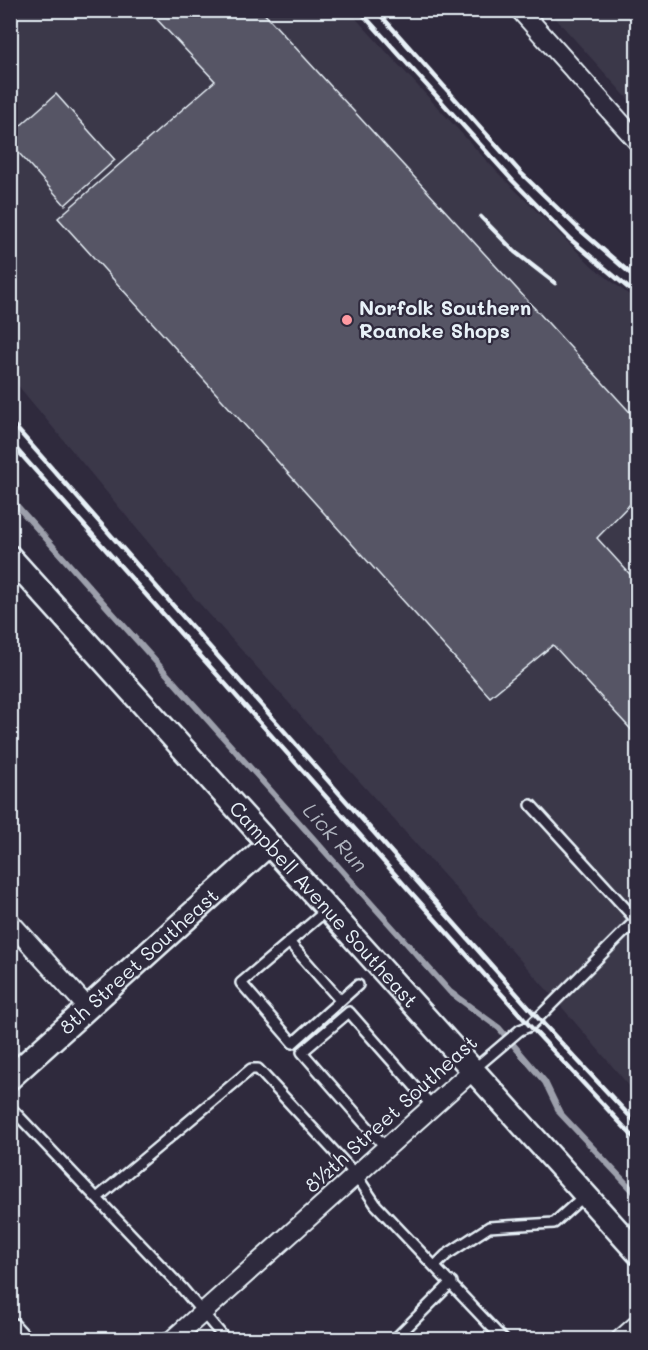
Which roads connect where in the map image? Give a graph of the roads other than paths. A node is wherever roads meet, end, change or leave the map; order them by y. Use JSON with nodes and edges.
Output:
{"nodes":[{"id":1,"x":520,"y":10,"type":"edge"},
{"id":2,"x":638,"y":142,"type":"edge"},
{"id":3,"x":14,"y":568,"type":"edge"},
{"id":4,"x":531,"y":806,"type":"dead end"},
{"id":5,"x":268,"y":844,"type":"junction"},
{"id":6,"x":327,"y":910,"type":"junction"},
{"id":7,"x":637,"y":921,"type":"edge"},
{"id":8,"x":10,"y":922,"type":"edge"},
{"id":9,"x":289,"y":942,"type":"junction"},
{"id":10,"x":358,"y":985,"type":"dead end"},
{"id":11,"x":340,"y":1000,"type":"junction"},
{"id":12,"x":88,"y":1008,"type":"junction"},
{"id":13,"x":472,"y":1070,"type":"junction"},
{"id":14,"x":10,"y":1078,"type":"edge"},
{"id":15,"x":432,"y":1106,"type":"junction"},
{"id":16,"x":10,"y":1107,"type":"edge"},
{"id":17,"x":386,"y":1148,"type":"junction"},
{"id":18,"x":356,"y":1175,"type":"junction"},
{"id":19,"x":585,"y":1195,"type":"junction"},
{"id":20,"x":97,"y":1198,"type":"junction"},
{"id":21,"x":638,"y":1253,"type":"edge"},
{"id":22,"x":435,"y":1266,"type":"junction"},
{"id":23,"x":452,"y":1282,"type":"junction"},
{"id":24,"x":202,"y":1312,"type":"junction"},
{"id":25,"x":638,"y":1324,"type":"edge"},
{"id":26,"x":10,"y":1329,"type":"edge"},
{"id":27,"x":20,"y":1340,"type":"edge"},
{"id":28,"x":172,"y":1340,"type":"edge"},
{"id":29,"x":226,"y":1340,"type":"edge"},
{"id":30,"x":394,"y":1340,"type":"edge"},
{"id":31,"x":504,"y":1340,"type":"edge"},
{"id":32,"x":620,"y":1340,"type":"edge"}],
"edges":[{"from":1,"to":2,"type":"street"},
{"from":3,"to":5,"type":"street","name":"Campbell Avenue Southeast"},
{"from":4,"to":7,"type":"lane"},
{"from":5,"to":6,"type":"street","name":"Campbell Avenue Southeast"},
{"from":5,"to":12,"type":"street","name":"8th Street Southeast"},
{"from":6,"to":9,"type":"lane"},
{"from":6,"to":13,"type":"street","name":"Campbell Avenue Southeast"},
{"from":7,"to":13,"type":"lane","name":"8½th Street Southeast"},
{"from":8,"to":12,"type":"street"},
{"from":9,"to":11,"type":"lane"},
{"from":9,"to":11,"type":"lane"},
{"from":10,"to":11,"type":"lane"},
{"from":12,"to":14,"type":"street","name":"8th Street Southeast"},
{"from":13,"to":15,"type":"street","name":"8½th Street Southeast"},
{"from":13,"to":19,"type":"street","name":"Campbell Avenue Southeast"},
{"from":15,"to":17,"type":"street","name":"8½th Street Southeast"},
{"from":15,"to":17,"type":"lane"},
{"from":16,"to":20,"type":"lane"},
{"from":17,"to":18,"type":"street","name":"8½th Street Southeast"},
{"from":18,"to":20,"type":"lane"},
{"from":18,"to":22,"type":"lane"},
{"from":18,"to":24,"type":"street","name":"8½th Street Southeast"},
{"from":19,"to":21,"type":"street","name":"Campbell Avenue Southeast"},
{"from":19,"to":22,"type":"lane"},
{"from":20,"to":24,"type":"lane"},
{"from":22,"to":23,"type":"lane"},
{"from":23,"to":30,"type":"lane"},
{"from":23,"to":31,"type":"lane"},
{"from":24,"to":28,"type":"street","name":"8½th Street Southeast"},
{"from":24,"to":29,"type":"lane"},
{"from":25,"to":32,"type":"street"},
{"from":26,"to":27,"type":"street"}]}
